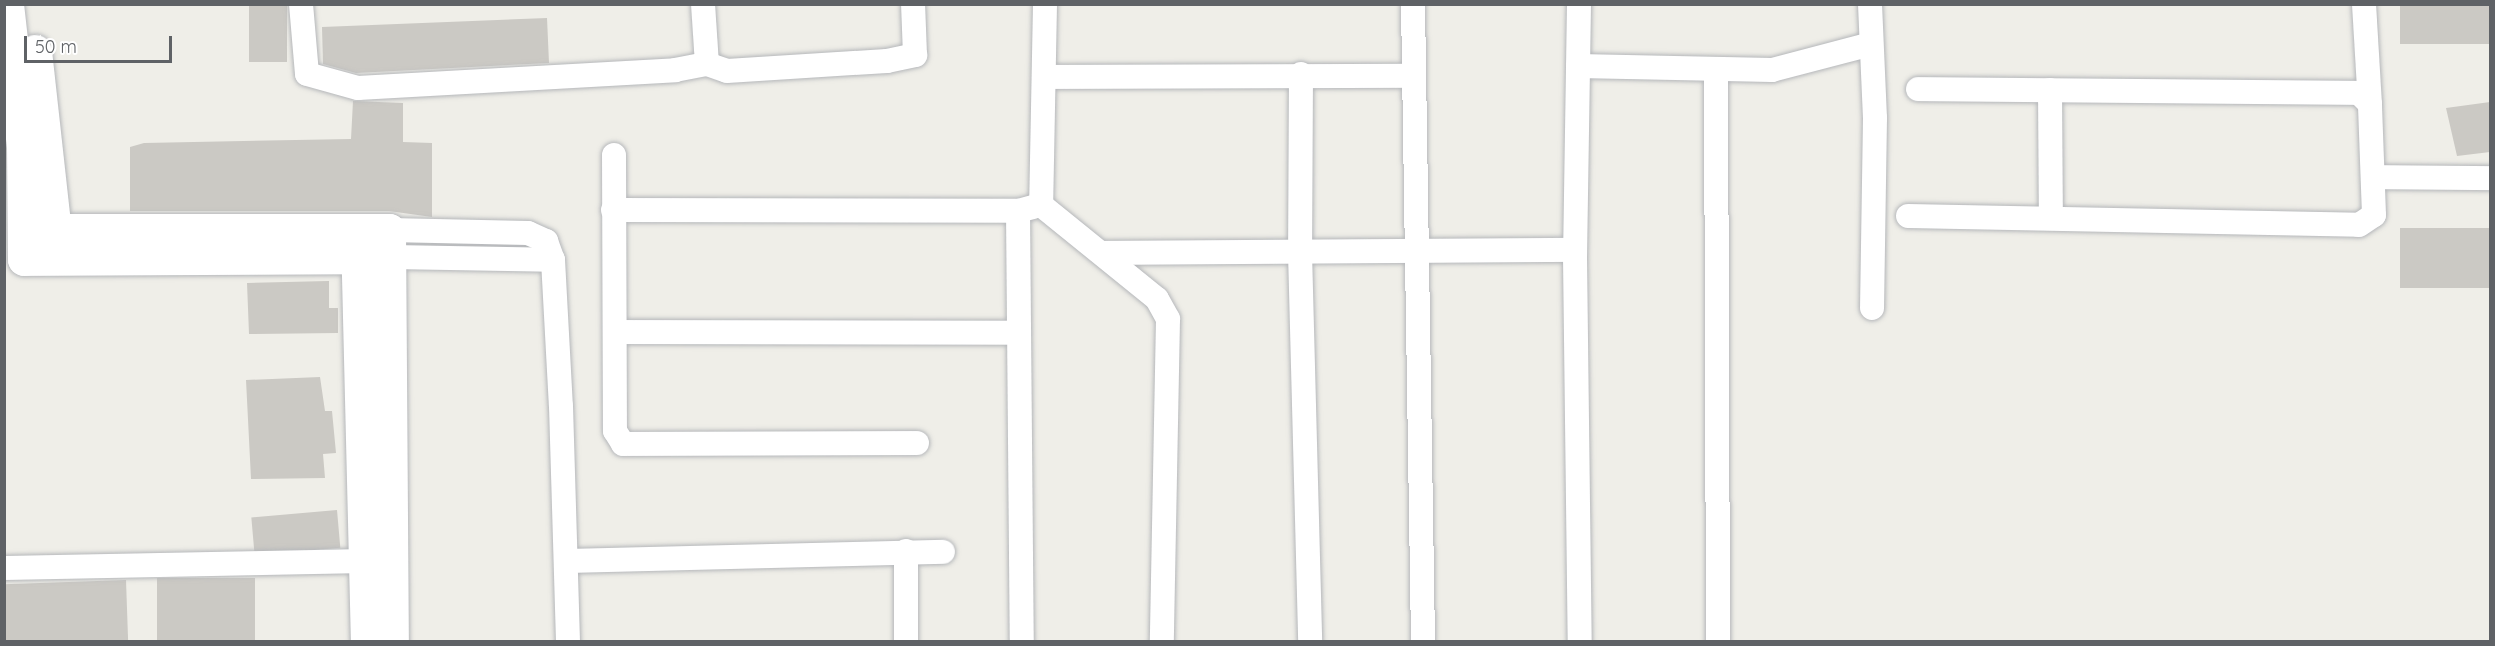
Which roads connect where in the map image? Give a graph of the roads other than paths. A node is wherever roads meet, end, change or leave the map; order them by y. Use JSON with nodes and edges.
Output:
{"nodes":[{"id":1,"x":8,"y":4,"type":"edge"},
{"id":2,"x":28,"y":4,"type":"edge"},
{"id":3,"x":301,"y":4,"type":"edge"},
{"id":4,"x":703,"y":4,"type":"edge"},
{"id":5,"x":913,"y":4,"type":"edge"},
{"id":6,"x":1045,"y":4,"type":"edge"},
{"id":7,"x":1413,"y":4,"type":"edge"},
{"id":8,"x":1579,"y":4,"type":"edge"},
{"id":9,"x":1870,"y":4,"type":"edge"},
{"id":10,"x":2364,"y":4,"type":"edge"},
{"id":11,"x":1871,"y":44,"type":"junction"},
{"id":12,"x":707,"y":64,"type":"junction"},
{"id":13,"x":1578,"y":66,"type":"junction"},
{"id":14,"x":1716,"y":69,"type":"junction"},
{"id":15,"x":1301,"y":75,"type":"junction"},
{"id":16,"x":1412,"y":76,"type":"junction"},
{"id":17,"x":1044,"y":77,"type":"junction"},
{"id":18,"x":1918,"y":88,"type":"dead end"},
{"id":19,"x":2050,"y":90,"type":"junction"},
{"id":20,"x":2370,"y":104,"type":"junction"},
{"id":21,"x":614,"y":154,"type":"dead end"},
{"id":22,"x":2373,"y":177,"type":"junction"},
{"id":23,"x":2490,"y":178,"type":"edge"},
{"id":24,"x":1030,"y":208,"type":"junction"},
{"id":25,"x":613,"y":210,"type":"junction"},
{"id":26,"x":1908,"y":216,"type":"dead end"},
{"id":27,"x":2051,"y":218,"type":"junction"},
{"id":28,"x":357,"y":243,"type":"junction"},
{"id":29,"x":389,"y":243,"type":"junction"},
{"id":30,"x":57,"y":244,"type":"junction"},
{"id":31,"x":14,"y":245,"type":"edge"},
{"id":32,"x":1420,"y":250,"type":"junction"},
{"id":33,"x":1575,"y":250,"type":"junction"},
{"id":34,"x":1300,"y":252,"type":"junction"},
{"id":35,"x":1104,"y":253,"type":"junction"},
{"id":36,"x":1872,"y":308,"type":"dead end"},
{"id":37,"x":616,"y":332,"type":"junction"},
{"id":38,"x":1016,"y":333,"type":"junction"},
{"id":39,"x":917,"y":443,"type":"dead end"},
{"id":40,"x":906,"y":551,"type":"junction"},
{"id":41,"x":943,"y":552,"type":"dead end"},
{"id":42,"x":379,"y":561,"type":"junction"},
{"id":43,"x":568,"y":561,"type":"junction"},
{"id":44,"x":4,"y":568,"type":"edge"},
{"id":45,"x":368,"y":642,"type":"edge"},
{"id":46,"x":392,"y":642,"type":"edge"},
{"id":47,"x":568,"y":642,"type":"edge"},
{"id":48,"x":906,"y":642,"type":"edge"},
{"id":49,"x":1022,"y":642,"type":"edge"},
{"id":50,"x":1162,"y":642,"type":"edge"},
{"id":51,"x":1310,"y":642,"type":"edge"},
{"id":52,"x":1423,"y":642,"type":"edge"},
{"id":53,"x":1580,"y":642,"type":"edge"},
{"id":54,"x":1718,"y":642,"type":"edge"}],
"edges":[{"from":1,"to":31,"type":"main road"},
{"from":2,"to":30,"type":"main road"},
{"from":3,"to":12,"type":"street"},
{"from":4,"to":12,"type":"street"},
{"from":5,"to":12,"type":"street"},
{"from":6,"to":17,"type":"street"},
{"from":7,"to":16,"type":"street"},
{"from":8,"to":13,"type":"street"},
{"from":9,"to":11,"type":"street"},
{"from":10,"to":20,"type":"street"},
{"from":11,"to":14,"type":"street"},
{"from":11,"to":36,"type":"street"},
{"from":13,"to":14,"type":"street"},
{"from":13,"to":33,"type":"street"},
{"from":14,"to":54,"type":"street"},
{"from":15,"to":16,"type":"street"},
{"from":15,"to":17,"type":"street"},
{"from":15,"to":34,"type":"street"},
{"from":16,"to":32,"type":"street"},
{"from":17,"to":24,"type":"street"},
{"from":18,"to":19,"type":"street"},
{"from":19,"to":20,"type":"street"},
{"from":19,"to":27,"type":"street"},
{"from":20,"to":22,"type":"street"},
{"from":21,"to":25,"type":"street"},
{"from":22,"to":23,"type":"street"},
{"from":22,"to":27,"type":"street"},
{"from":24,"to":25,"type":"street"},
{"from":24,"to":35,"type":"street"},
{"from":24,"to":38,"type":"street"},
{"from":25,"to":37,"type":"street"},
{"from":26,"to":27,"type":"street"},
{"from":28,"to":29,"type":"main road"},
{"from":28,"to":30,"type":"main road"},
{"from":28,"to":42,"type":"main road"},
{"from":29,"to":42,"type":"main road"},
{"from":29,"to":43,"type":"street"},
{"from":30,"to":31,"type":"main road"},
{"from":32,"to":33,"type":"street"},
{"from":32,"to":34,"type":"street"},
{"from":32,"to":52,"type":"street"},
{"from":33,"to":53,"type":"street"},
{"from":34,"to":35,"type":"street"},
{"from":34,"to":51,"type":"street"},
{"from":35,"to":50,"type":"street"},
{"from":37,"to":38,"type":"street"},
{"from":37,"to":39,"type":"street"},
{"from":38,"to":49,"type":"street"},
{"from":40,"to":41,"type":"street"},
{"from":40,"to":43,"type":"street"},
{"from":40,"to":48,"type":"street"},
{"from":42,"to":44,"type":"street"},
{"from":42,"to":45,"type":"main road"},
{"from":42,"to":46,"type":"main road"},
{"from":43,"to":47,"type":"street"}]}
